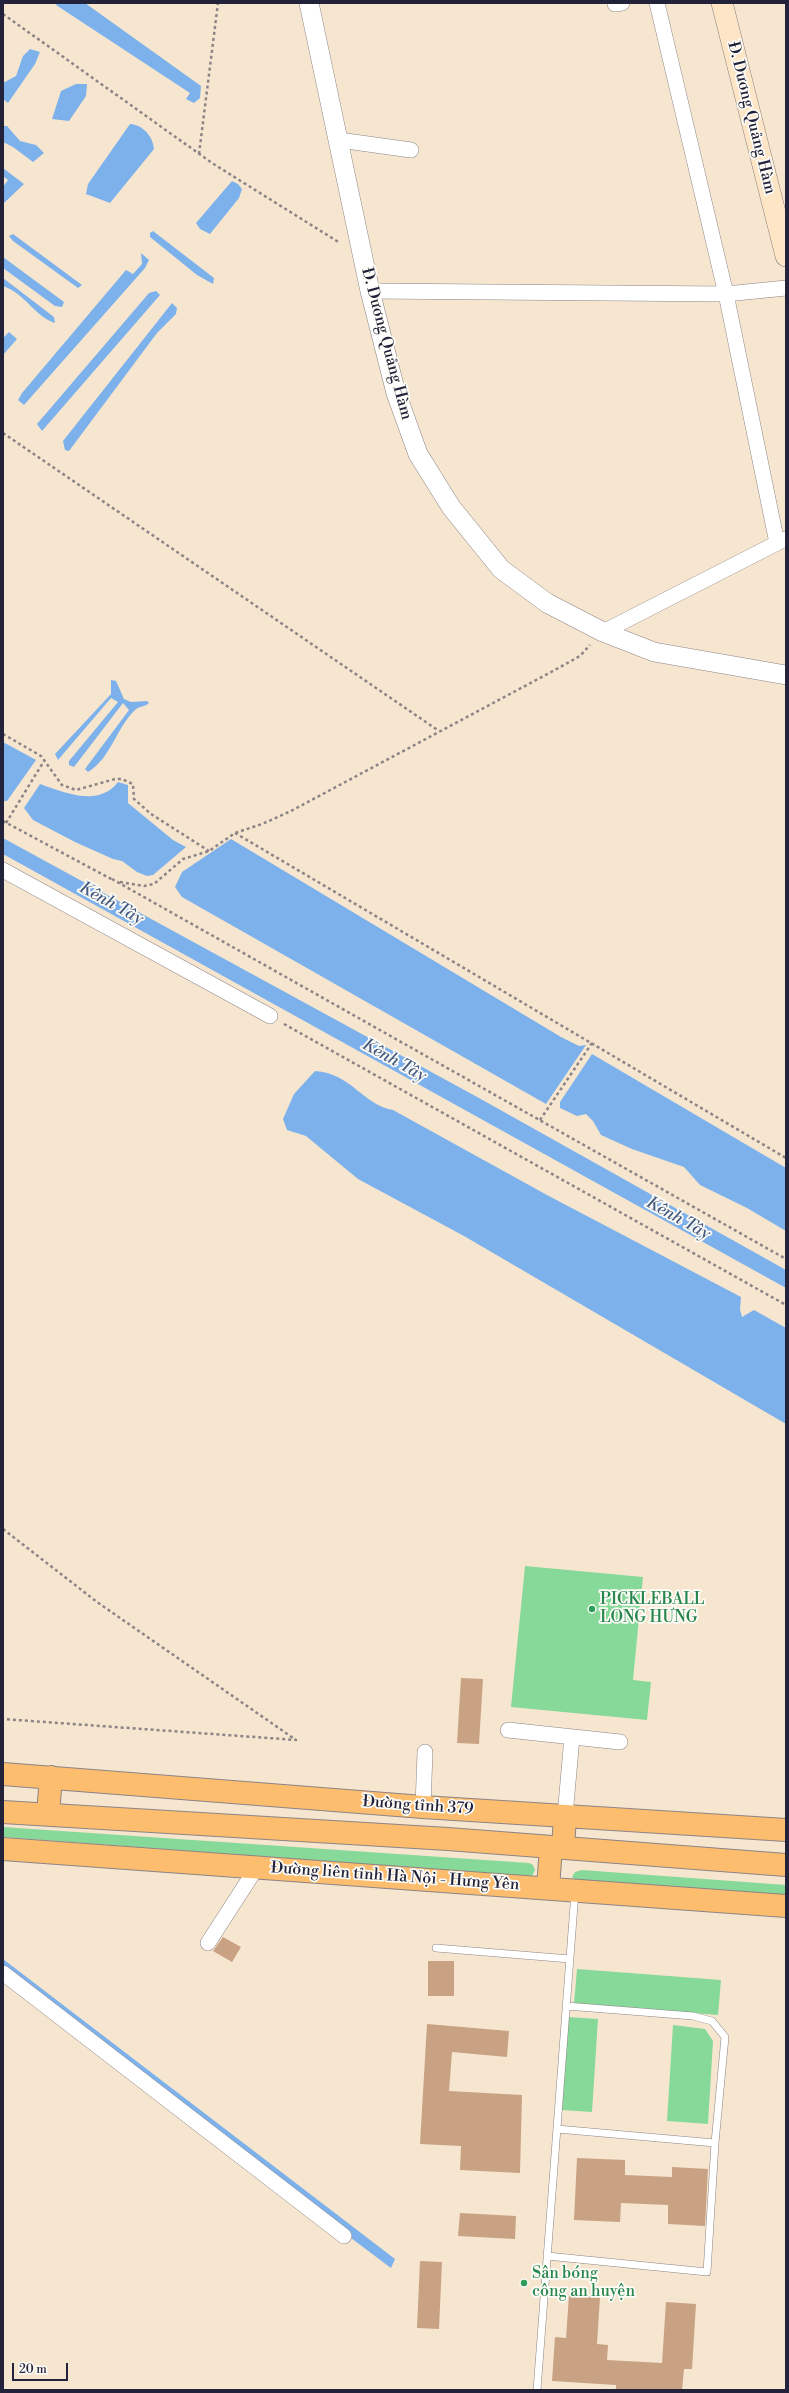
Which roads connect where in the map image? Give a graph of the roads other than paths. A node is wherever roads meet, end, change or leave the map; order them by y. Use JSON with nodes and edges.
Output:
{"nodes":[{"id":1,"x":309,"y":3,"type":"edge"},
{"id":2,"x":657,"y":3,"type":"edge"},
{"id":3,"x":722,"y":3,"type":"edge"},
{"id":4,"x":338,"y":140,"type":"junction"},
{"id":5,"x":411,"y":150,"type":"dead end"},
{"id":6,"x":786,"y":256,"type":"edge"},
{"id":7,"x":786,"y":288,"type":"edge"},
{"id":8,"x":370,"y":291,"type":"junction"},
{"id":9,"x":726,"y":294,"type":"junction"},
{"id":10,"x":782,"y":541,"type":"edge"},
{"id":11,"x":603,"y":632,"type":"junction"},
{"id":12,"x":786,"y":675,"type":"edge"},
{"id":13,"x":3,"y":870,"type":"edge"},
{"id":14,"x":270,"y":1016,"type":"road end"},
{"id":15,"x":508,"y":1730,"type":"dead end"},
{"id":16,"x":572,"y":1737,"type":"junction"},
{"id":17,"x":620,"y":1742,"type":"dead end"},
{"id":18,"x":426,"y":1752,"type":"dead end"},
{"id":19,"x":3,"y":1774,"type":"edge"},
{"id":20,"x":51,"y":1778,"type":"junction"},
{"id":21,"x":423,"y":1807,"type":"junction"},
{"id":22,"x":3,"y":1812,"type":"edge"},
{"id":23,"x":48,"y":1814,"type":"junction"},
{"id":24,"x":565,"y":1816,"type":"junction"},
{"id":25,"x":786,"y":1830,"type":"edge"},
{"id":26,"x":420,"y":1837,"type":"junction"},
{"id":27,"x":557,"y":1848,"type":"junction"},
{"id":28,"x":3,"y":1849,"type":"edge"},
{"id":29,"x":786,"y":1865,"type":"edge"},
{"id":30,"x":257,"y":1868,"type":"junction"},
{"id":31,"x":548,"y":1888,"type":"junction"},
{"id":32,"x":575,"y":1890,"type":"junction"},
{"id":33,"x":786,"y":1906,"type":"edge"},
{"id":34,"x":208,"y":1943,"type":"dead end"},
{"id":35,"x":436,"y":1948,"type":"dead end"},
{"id":36,"x":570,"y":1959,"type":"junction"},
{"id":37,"x":3,"y":1973,"type":"edge"},
{"id":38,"x":566,"y":2006,"type":"junction"},
{"id":39,"x":557,"y":2129,"type":"junction"},
{"id":40,"x":715,"y":2143,"type":"junction"},
{"id":41,"x":344,"y":2236,"type":"dead end"},
{"id":42,"x":547,"y":2256,"type":"junction"},
{"id":43,"x":537,"y":2390,"type":"edge"}],
"edges":[{"from":1,"to":4,"type":"street","name":"Đ. Dương Quảng Hàm"},
{"from":2,"to":9,"type":"street"},
{"from":3,"to":6,"type":"main road","name":"Đ. Dương Quảng Hàm"},
{"from":4,"to":5,"type":"street"},
{"from":4,"to":8,"type":"street","name":"Đ. Dương Quảng Hàm"},
{"from":7,"to":9,"type":"street"},
{"from":8,"to":9,"type":"street"},
{"from":8,"to":11,"type":"street","name":"Đ. Dương Quảng Hàm"},
{"from":9,"to":10,"type":"street"},
{"from":10,"to":11,"type":"street"},
{"from":11,"to":12,"type":"street","name":"Đ. Dương Quảng Hàm"},
{"from":13,"to":14,"type":"street"},
{"from":15,"to":16,"type":"street"},
{"from":16,"to":17,"type":"street"},
{"from":16,"to":24,"type":"street"},
{"from":18,"to":21,"type":"street"},
{"from":19,"to":20,"type":"main road","name":"Đường tỉnh 379"},
{"from":20,"to":21,"type":"main road","name":"Đường tỉnh 379"},
{"from":20,"to":23,"type":"main road"},
{"from":21,"to":24,"type":"main road","name":"Đường tỉnh 379"},
{"from":21,"to":26,"type":"main road"},
{"from":22,"to":23,"type":"main road"},
{"from":23,"to":26,"type":"main road"},
{"from":24,"to":25,"type":"main road","name":"Đường tỉnh 379"},
{"from":24,"to":27,"type":"main road"},
{"from":26,"to":27,"type":"main road"},
{"from":27,"to":29,"type":"main road"},
{"from":27,"to":31,"type":"main road"},
{"from":28,"to":30,"type":"main road","name":"Đường liên tỉnh Hà Nội - Hưng Yên"},
{"from":30,"to":31,"type":"main road","name":"Đường liên tỉnh Hà Nội - Hưng Yên"},
{"from":30,"to":34,"type":"street"},
{"from":31,"to":32,"type":"main road","name":"Đường liên tỉnh Hà Nội - Hưng Yên"},
{"from":32,"to":33,"type":"main road","name":"Đường liên tỉnh Hà Nội - Hưng Yên"},
{"from":32,"to":36,"type":"lane"},
{"from":35,"to":36,"type":"lane"},
{"from":36,"to":38,"type":"lane"},
{"from":37,"to":41,"type":"street"},
{"from":38,"to":39,"type":"lane"},
{"from":38,"to":40,"type":"lane"},
{"from":39,"to":40,"type":"lane"},
{"from":39,"to":42,"type":"lane"},
{"from":40,"to":42,"type":"lane"},
{"from":42,"to":43,"type":"lane"}]}
